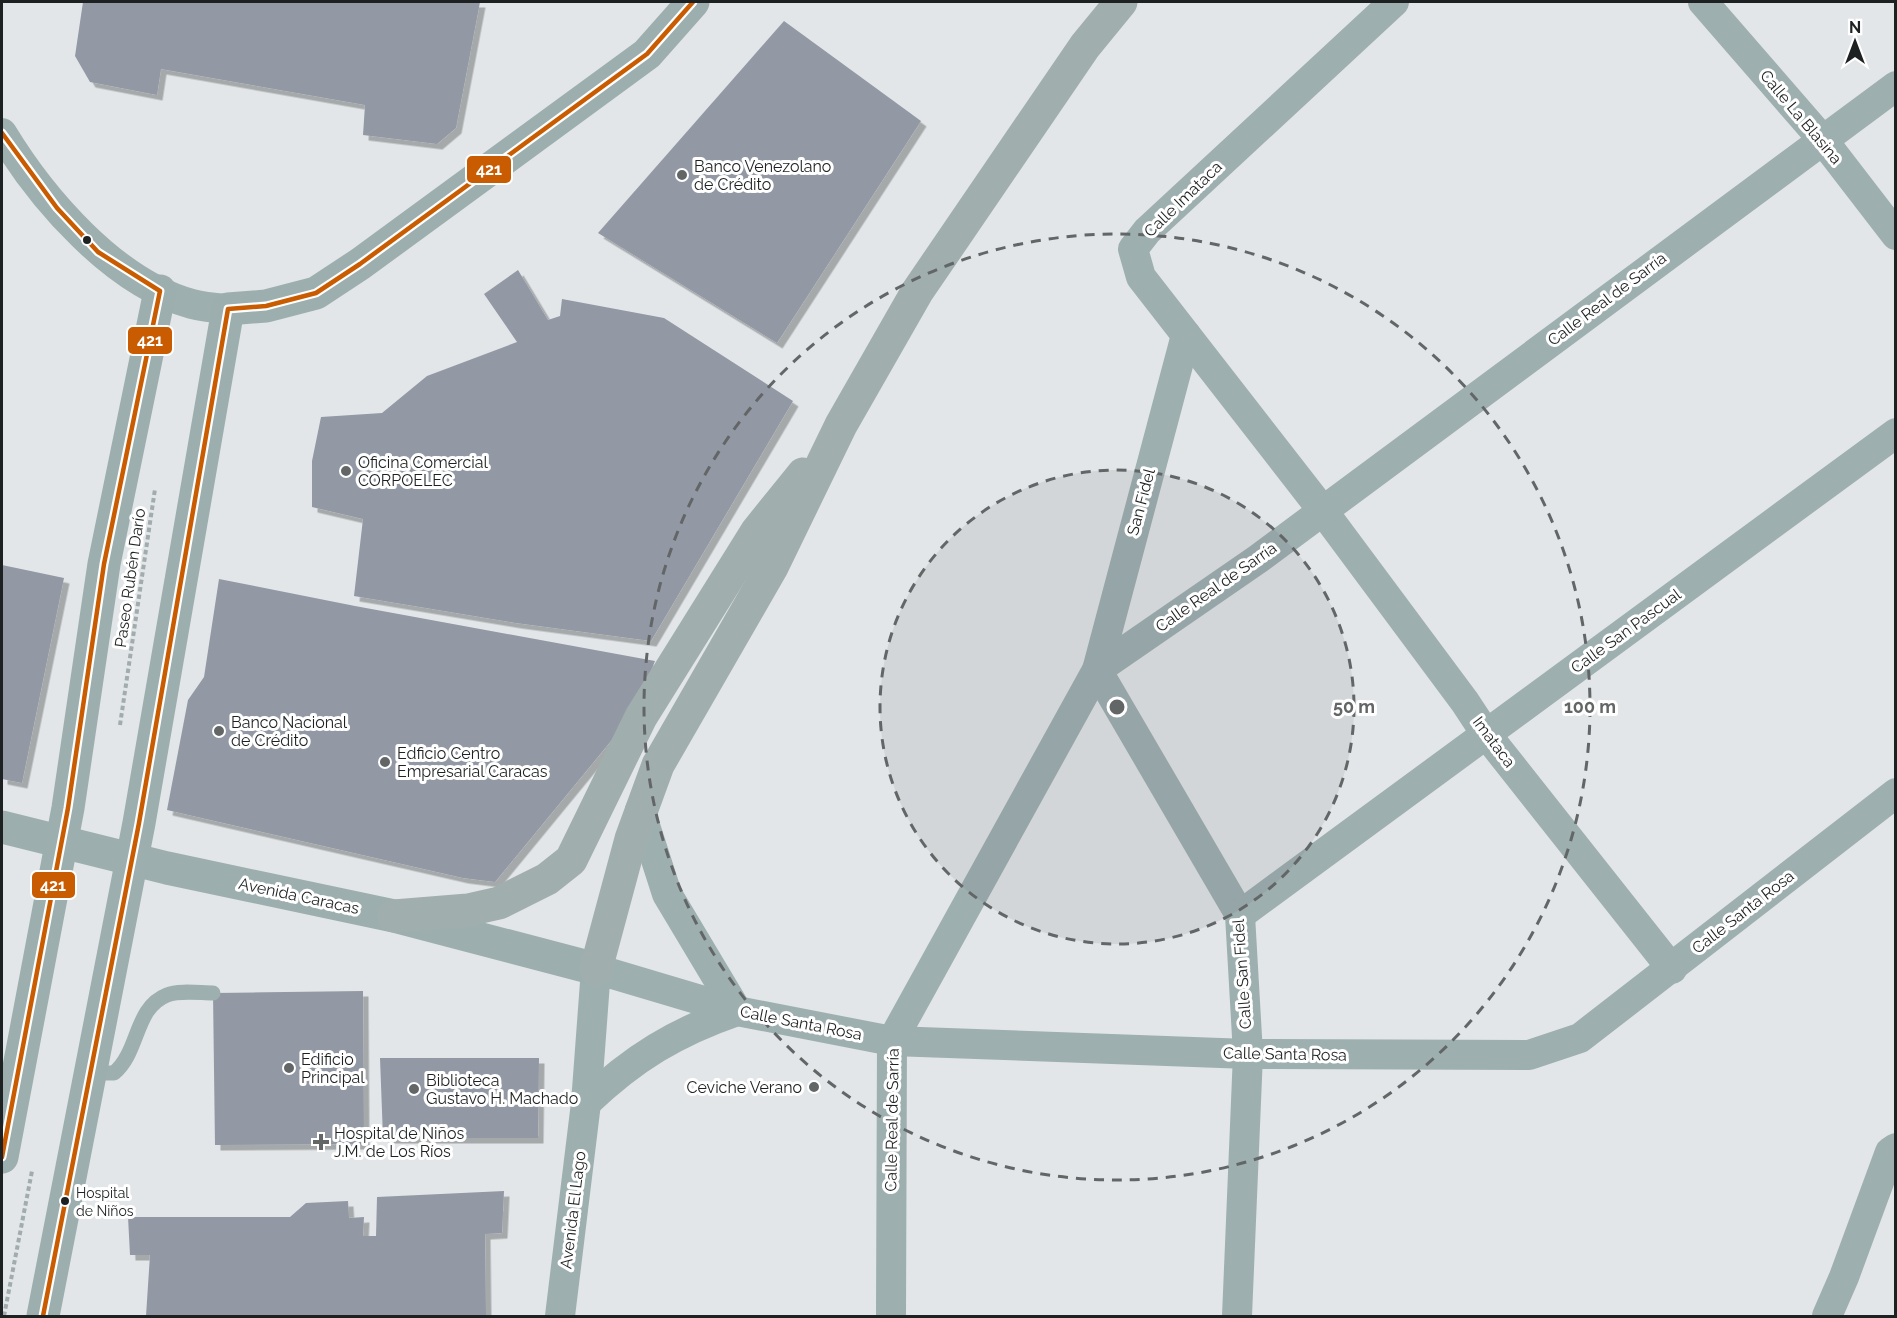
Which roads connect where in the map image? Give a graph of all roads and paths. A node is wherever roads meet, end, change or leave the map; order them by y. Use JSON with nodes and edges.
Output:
{"nodes":[{"id":1,"x":693,"y":2,"type":"edge"},
{"id":2,"x":1121,"y":2,"type":"edge"},
{"id":3,"x":1394,"y":2,"type":"edge"},
{"id":4,"x":1703,"y":2,"type":"edge"},
{"id":5,"x":1896,"y":86,"type":"edge"},
{"id":6,"x":2,"y":133,"type":"edge"},
{"id":7,"x":1822,"y":139,"type":"junction"},
{"id":8,"x":1896,"y":235,"type":"edge"},
{"id":9,"x":160,"y":291,"type":"junction"},
{"id":10,"x":228,"y":309,"type":"junction"},
{"id":11,"x":1186,"y":335,"type":"junction"},
{"id":12,"x":841,"y":425,"type":"junction"},
{"id":13,"x":1896,"y":433,"type":"edge"},
{"id":14,"x":156,"y":486,"type":"dead end"},
{"id":15,"x":1323,"y":511,"type":"junction"},
{"id":16,"x":1097,"y":670,"type":"junction"},
{"id":17,"x":119,"y":732,"type":"dead end"},
{"id":18,"x":1486,"y":734,"type":"junction"},
{"id":19,"x":1896,"y":793,"type":"edge"},
{"id":20,"x":640,"y":810,"type":"junction"},
{"id":21,"x":2,"y":827,"type":"edge"},
{"id":22,"x":62,"y":841,"type":"junction"},
{"id":23,"x":132,"y":859,"type":"junction"},
{"id":24,"x":1240,"y":915,"type":"junction"},
{"id":25,"x":394,"y":916,"type":"junction"},
{"id":26,"x":596,"y":969,"type":"junction"},
{"id":27,"x":1672,"y":969,"type":"junction"},
{"id":28,"x":213,"y":993,"type":"dead end"},
{"id":29,"x":737,"y":1011,"type":"junction"},
{"id":30,"x":892,"y":1041,"type":"junction"},
{"id":31,"x":1248,"y":1054,"type":"junction"},
{"id":32,"x":89,"y":1073,"type":"junction"},
{"id":33,"x":10,"y":1076,"type":"edge"},
{"id":34,"x":586,"y":1103,"type":"junction"},
{"id":35,"x":1896,"y":1148,"type":"edge"},
{"id":36,"x":2,"y":1157,"type":"edge"},
{"id":37,"x":43,"y":1317,"type":"edge"},
{"id":38,"x":560,"y":1317,"type":"edge"},
{"id":39,"x":891,"y":1317,"type":"edge"},
{"id":40,"x":1236,"y":1317,"type":"edge"},
{"id":41,"x":1827,"y":1317,"type":"edge"}],
"edges":[{"from":1,"to":10,"type":"main road"},
{"from":2,"to":12,"type":"highway"},
{"from":3,"to":11,"type":"street","name":"Calle Imataca"},
{"from":4,"to":7,"type":"street","name":"Calle La Blasina"},
{"from":5,"to":7,"type":"street","name":"Calle Real de Sarría"},
{"from":6,"to":9,"type":"street"},
{"from":7,"to":8,"type":"street","name":"Calle La Blasina"},
{"from":7,"to":15,"type":"street","name":"Calle Real de Sarría"},
{"from":9,"to":10,"type":"street"},
{"from":9,"to":22,"type":"main road"},
{"from":10,"to":23,"type":"main road"},
{"from":11,"to":15,"type":"street","name":"Calle Imataca"},
{"from":11,"to":16,"type":"street","name":"San Fidel"},
{"from":12,"to":20,"type":"highway"},
{"from":12,"to":25,"type":"highway"},
{"from":13,"to":18,"type":"street","name":"Calle San Pascual"},
{"from":14,"to":17,"type":"path","name":"Paseo Rubén Darío"},
{"from":15,"to":16,"type":"street","name":"Calle Real de Sarría"},
{"from":15,"to":18,"type":"street","name":"Imataca"},
{"from":16,"to":24,"type":"street","name":"Calle San Fidel"},
{"from":16,"to":30,"type":"street","name":"Calle Real de Sarría"},
{"from":18,"to":24,"type":"street","name":"Calle San Pascual"},
{"from":18,"to":27,"type":"street","name":"Imataca"},
{"from":19,"to":27,"type":"street","name":"Calle Santa Rosa"},
{"from":20,"to":26,"type":"highway"},
{"from":20,"to":29,"type":"street"},
{"from":21,"to":22,"type":"main road","name":"Avenida Caracas"},
{"from":22,"to":23,"type":"main road","name":"Avenida Caracas"},
{"from":22,"to":33,"type":"main road"},
{"from":23,"to":25,"type":"main road","name":"Avenida Caracas"},
{"from":23,"to":32,"type":"main road"},
{"from":24,"to":31,"type":"street","name":"Calle San Fidel"},
{"from":25,"to":26,"type":"main road","name":"Avenida Caracas"},
{"from":26,"to":29,"type":"street","name":"Calle Santa Rosa"},
{"from":26,"to":34,"type":"street","name":"Avenida El Lago"},
{"from":27,"to":31,"type":"street","name":"Calle Santa Rosa"},
{"from":28,"to":32,"type":"lane"},
{"from":29,"to":30,"type":"street","name":"Calle Santa Rosa"},
{"from":29,"to":34,"type":"street"},
{"from":30,"to":31,"type":"street","name":"Calle Santa Rosa"},
{"from":30,"to":39,"type":"street","name":"Calle Real de Sarría"},
{"from":31,"to":40,"type":"street","name":"Calle San Fidel"},
{"from":32,"to":37,"type":"main road"},
{"from":33,"to":36,"type":"main road"},
{"from":34,"to":38,"type":"street","name":"Avenida El Lago"},
{"from":35,"to":41,"type":"street"}]}
